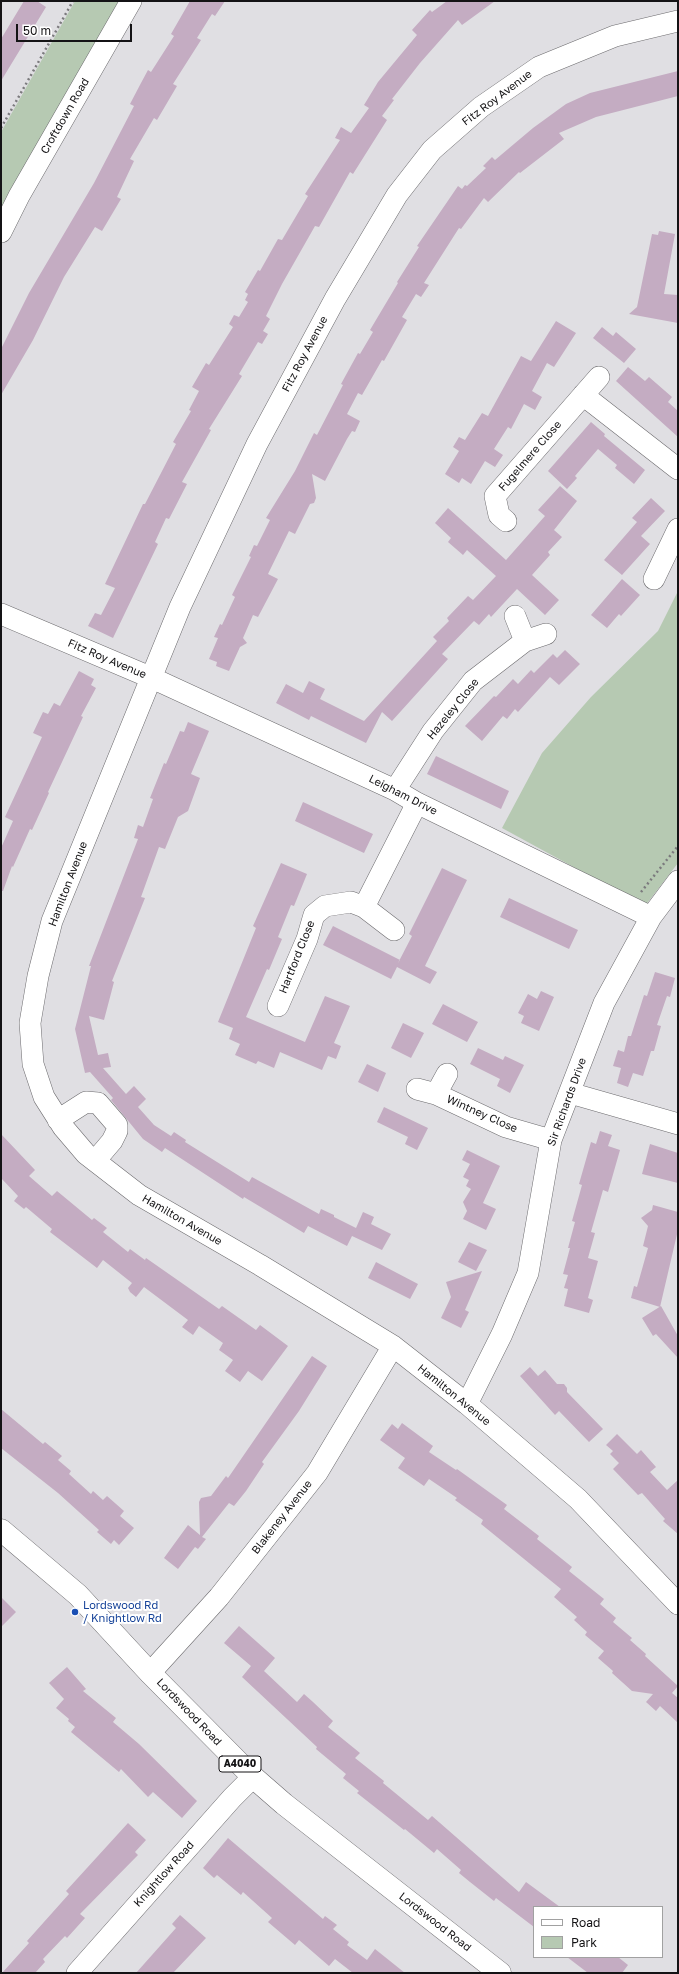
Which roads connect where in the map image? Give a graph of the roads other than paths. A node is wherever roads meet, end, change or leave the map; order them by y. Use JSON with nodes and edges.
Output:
{"nodes":[{"id":1,"x":131,"y":1,"type":"edge"},
{"id":2,"x":678,"y":21,"type":"edge"},
{"id":3,"x":1,"y":232,"type":"edge"},
{"id":4,"x":599,"y":378,"type":"dead end"},
{"id":5,"x":583,"y":395,"type":"junction"},
{"id":6,"x":678,"y":469,"type":"edge"},
{"id":7,"x":506,"y":521,"type":"dead end"},
{"id":8,"x":678,"y":529,"type":"edge"},
{"id":9,"x":671,"y":566,"type":"edge"},
{"id":10,"x":654,"y":579,"type":"dead end"},
{"id":11,"x":1,"y":614,"type":"edge"},
{"id":12,"x":515,"y":616,"type":"dead end"},
{"id":13,"x":546,"y":634,"type":"dead end"},
{"id":14,"x":525,"y":641,"type":"junction"},
{"id":15,"x":152,"y":678,"type":"junction"},
{"id":16,"x":395,"y":790,"type":"junction"},
{"id":17,"x":417,"y":803,"type":"junction"},
{"id":18,"x":678,"y":881,"type":"edge"},
{"id":19,"x":364,"y":908,"type":"junction"},
{"id":20,"x":651,"y":917,"type":"junction"},
{"id":21,"x":394,"y":930,"type":"dead end"},
{"id":22,"x":278,"y":1006,"type":"dead end"},
{"id":23,"x":447,"y":1074,"type":"dead end"},
{"id":24,"x":570,"y":1093,"type":"junction"},
{"id":25,"x":58,"y":1120,"type":"junction"},
{"id":26,"x":678,"y":1124,"type":"edge"},
{"id":27,"x":551,"y":1140,"type":"junction"},
{"id":28,"x":95,"y":1161,"type":"junction"},
{"id":29,"x":393,"y":1346,"type":"junction"},
{"id":30,"x":466,"y":1404,"type":"junction"},
{"id":31,"x":1,"y":1530,"type":"edge"},
{"id":32,"x":678,"y":1604,"type":"edge"},
{"id":33,"x":150,"y":1672,"type":"junction"},
{"id":34,"x":252,"y":1777,"type":"junction"},
{"id":35,"x":77,"y":1973,"type":"edge"},
{"id":36,"x":500,"y":1973,"type":"edge"}],
"edges":[{"from":1,"to":3,"type":"street","name":"Croftdown Road"},
{"from":2,"to":15,"type":"street","name":"Fitz Roy Avenue"},
{"from":4,"to":5,"type":"street","name":"Fugelmere Close"},
{"from":5,"to":6,"type":"street"},
{"from":5,"to":7,"type":"street","name":"Fugelmere Close"},
{"from":8,"to":9,"type":"street"},
{"from":9,"to":10,"type":"street"},
{"from":11,"to":15,"type":"street","name":"Fitz Roy Avenue"},
{"from":12,"to":14,"type":"street"},
{"from":13,"to":14,"type":"street","name":"Hazeley Close"},
{"from":14,"to":16,"type":"street","name":"Hazeley Close"},
{"from":15,"to":16,"type":"street","name":"Leigham Drive"},
{"from":15,"to":25,"type":"street","name":"Hamilton Avenue"},
{"from":16,"to":17,"type":"street","name":"Leigham Drive"},
{"from":17,"to":19,"type":"street"},
{"from":17,"to":20,"type":"street","name":"Leigham Drive"},
{"from":18,"to":20,"type":"street","name":"Sir Richards Drive"},
{"from":19,"to":21,"type":"street","name":"Hartford Close"},
{"from":19,"to":22,"type":"street","name":"Hartford Close"},
{"from":20,"to":24,"type":"street","name":"Sir Richards Drive"},
{"from":23,"to":27,"type":"street","name":"Wintney Close"},
{"from":24,"to":26,"type":"street"},
{"from":24,"to":27,"type":"street","name":"Sir Richards Drive"},
{"from":25,"to":28,"type":"street","name":"Hamilton Avenue"},
{"from":25,"to":28,"type":"street"},
{"from":27,"to":30,"type":"street","name":"Sir Richards Drive"},
{"from":28,"to":29,"type":"street","name":"Hamilton Avenue"},
{"from":29,"to":30,"type":"street","name":"Hamilton Avenue"},
{"from":29,"to":33,"type":"street","name":"Blakeney Avenue"},
{"from":30,"to":32,"type":"street","name":"Hamilton Avenue"},
{"from":31,"to":33,"type":"main road","name":"Lordswood Road","number":"A4040"},
{"from":33,"to":34,"type":"main road","name":"Lordswood Road","number":"A4040"},
{"from":34,"to":35,"type":"street","name":"Knightlow Road"},
{"from":34,"to":36,"type":"main road","name":"Lordswood Road","number":"A4040"}]}
